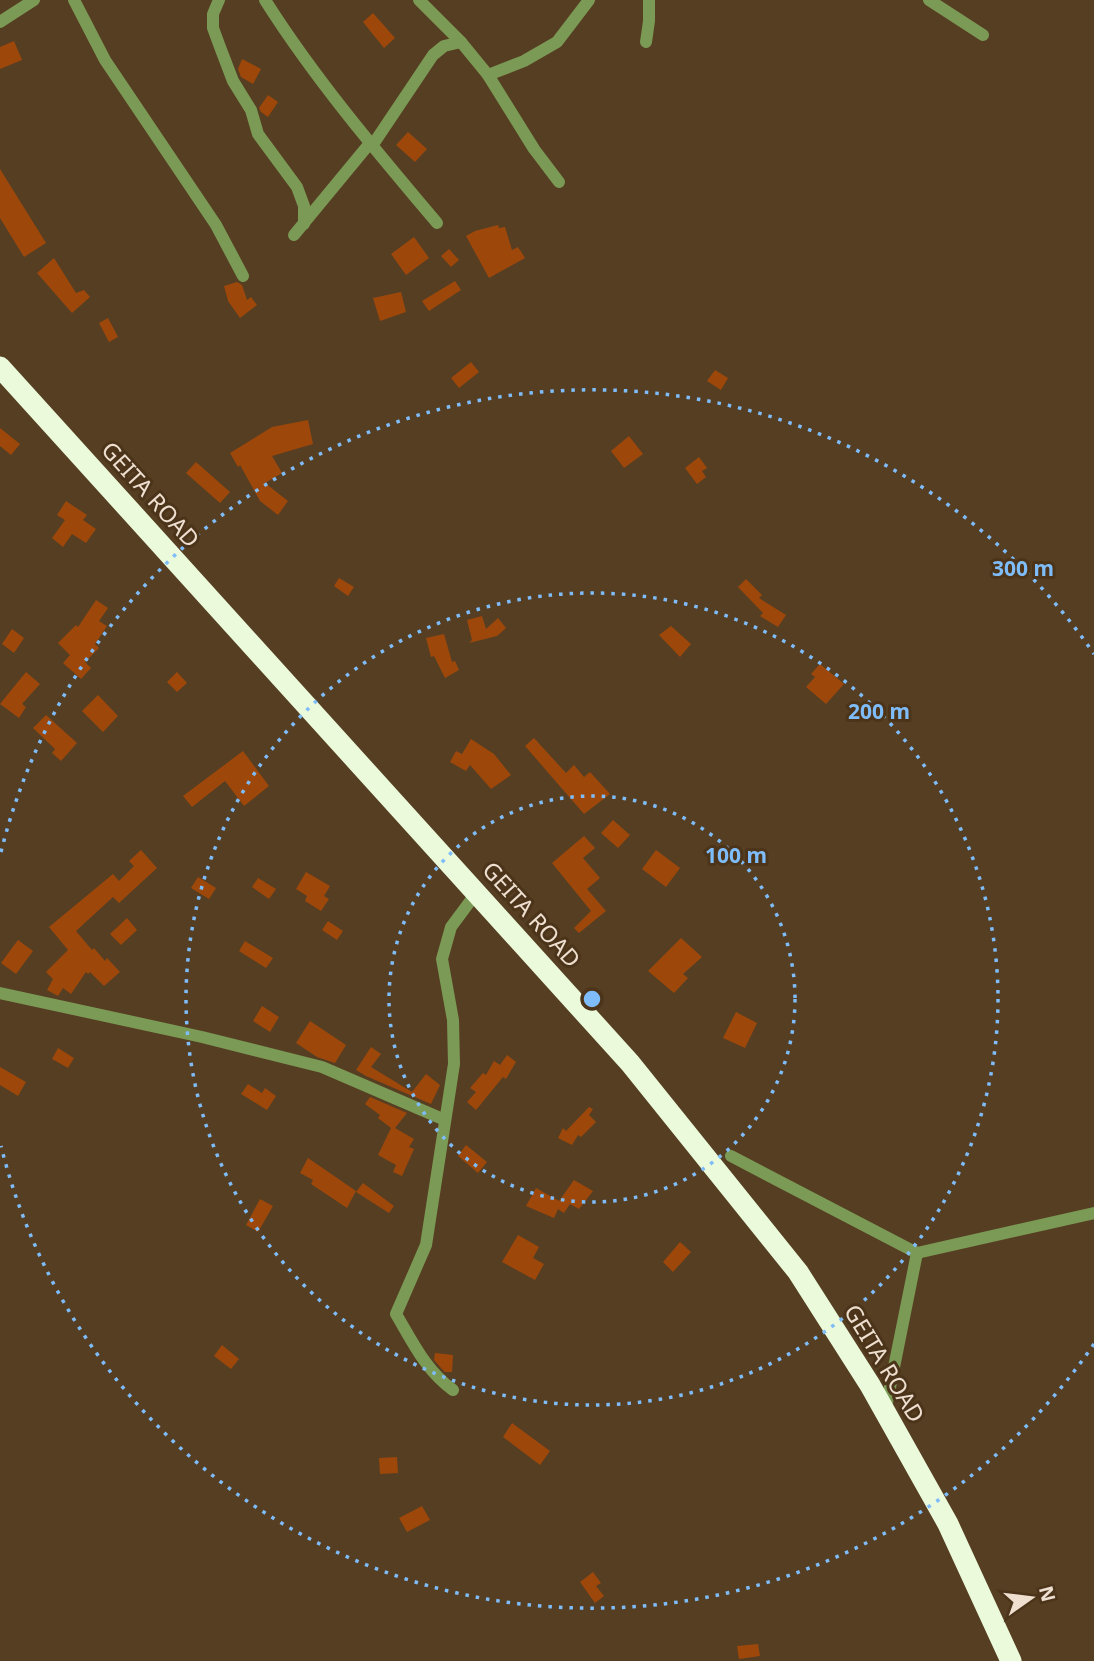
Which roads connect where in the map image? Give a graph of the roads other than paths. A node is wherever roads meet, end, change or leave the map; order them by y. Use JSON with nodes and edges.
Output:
{"nodes":[{"id":1,"x":34,"y":0,"type":"edge"},
{"id":2,"x":74,"y":0,"type":"edge"},
{"id":3,"x":219,"y":0,"type":"edge"},
{"id":4,"x":265,"y":0,"type":"edge"},
{"id":5,"x":419,"y":0,"type":"edge"},
{"id":6,"x":589,"y":0,"type":"edge"},
{"id":7,"x":649,"y":0,"type":"edge"},
{"id":8,"x":929,"y":0,"type":"edge"},
{"id":9,"x":0,"y":22,"type":"edge"},
{"id":10,"x":983,"y":35,"type":"dead end"},
{"id":11,"x":461,"y":42,"type":"junction"},
{"id":12,"x":646,"y":42,"type":"dead end"},
{"id":13,"x":488,"y":75,"type":"junction"},
{"id":14,"x":371,"y":144,"type":"junction"},
{"id":15,"x":559,"y":182,"type":"dead end"},
{"id":16,"x":438,"y":223,"type":"dead end"},
{"id":17,"x":304,"y":224,"type":"junction"},
{"id":18,"x":294,"y":234,"type":"dead end"},
{"id":19,"x":243,"y":276,"type":"dead end"},
{"id":20,"x":0,"y":367,"type":"edge"},
{"id":21,"x":477,"y":892,"type":"junction"},
{"id":22,"x":0,"y":993,"type":"edge"},
{"id":23,"x":445,"y":1120,"type":"junction"},
{"id":24,"x":731,"y":1156,"type":"dead end"},
{"id":25,"x":1094,"y":1213,"type":"edge"},
{"id":26,"x":918,"y":1253,"type":"junction"},
{"id":27,"x":453,"y":1390,"type":"dead end"},
{"id":28,"x":885,"y":1412,"type":"junction"},
{"id":29,"x":1011,"y":1661,"type":"edge"}],
"edges":[{"from":1,"to":9,"type":"street"},
{"from":2,"to":19,"type":"street"},
{"from":3,"to":17,"type":"street"},
{"from":4,"to":14,"type":"street"},
{"from":5,"to":11,"type":"street"},
{"from":6,"to":13,"type":"street"},
{"from":7,"to":12,"type":"street"},
{"from":8,"to":10,"type":"street"},
{"from":11,"to":13,"type":"street"},
{"from":11,"to":14,"type":"street"},
{"from":13,"to":15,"type":"street"},
{"from":14,"to":16,"type":"street"},
{"from":14,"to":17,"type":"street"},
{"from":17,"to":18,"type":"street"},
{"from":20,"to":21,"type":"highway","name":"GEITA ROAD"},
{"from":21,"to":23,"type":"street"},
{"from":21,"to":28,"type":"highway","name":"GEITA ROAD"},
{"from":22,"to":23,"type":"street"},
{"from":23,"to":27,"type":"street"},
{"from":24,"to":26,"type":"street"},
{"from":25,"to":26,"type":"street"},
{"from":26,"to":28,"type":"street"},
{"from":28,"to":29,"type":"highway","name":"GEITA ROAD"}]}
